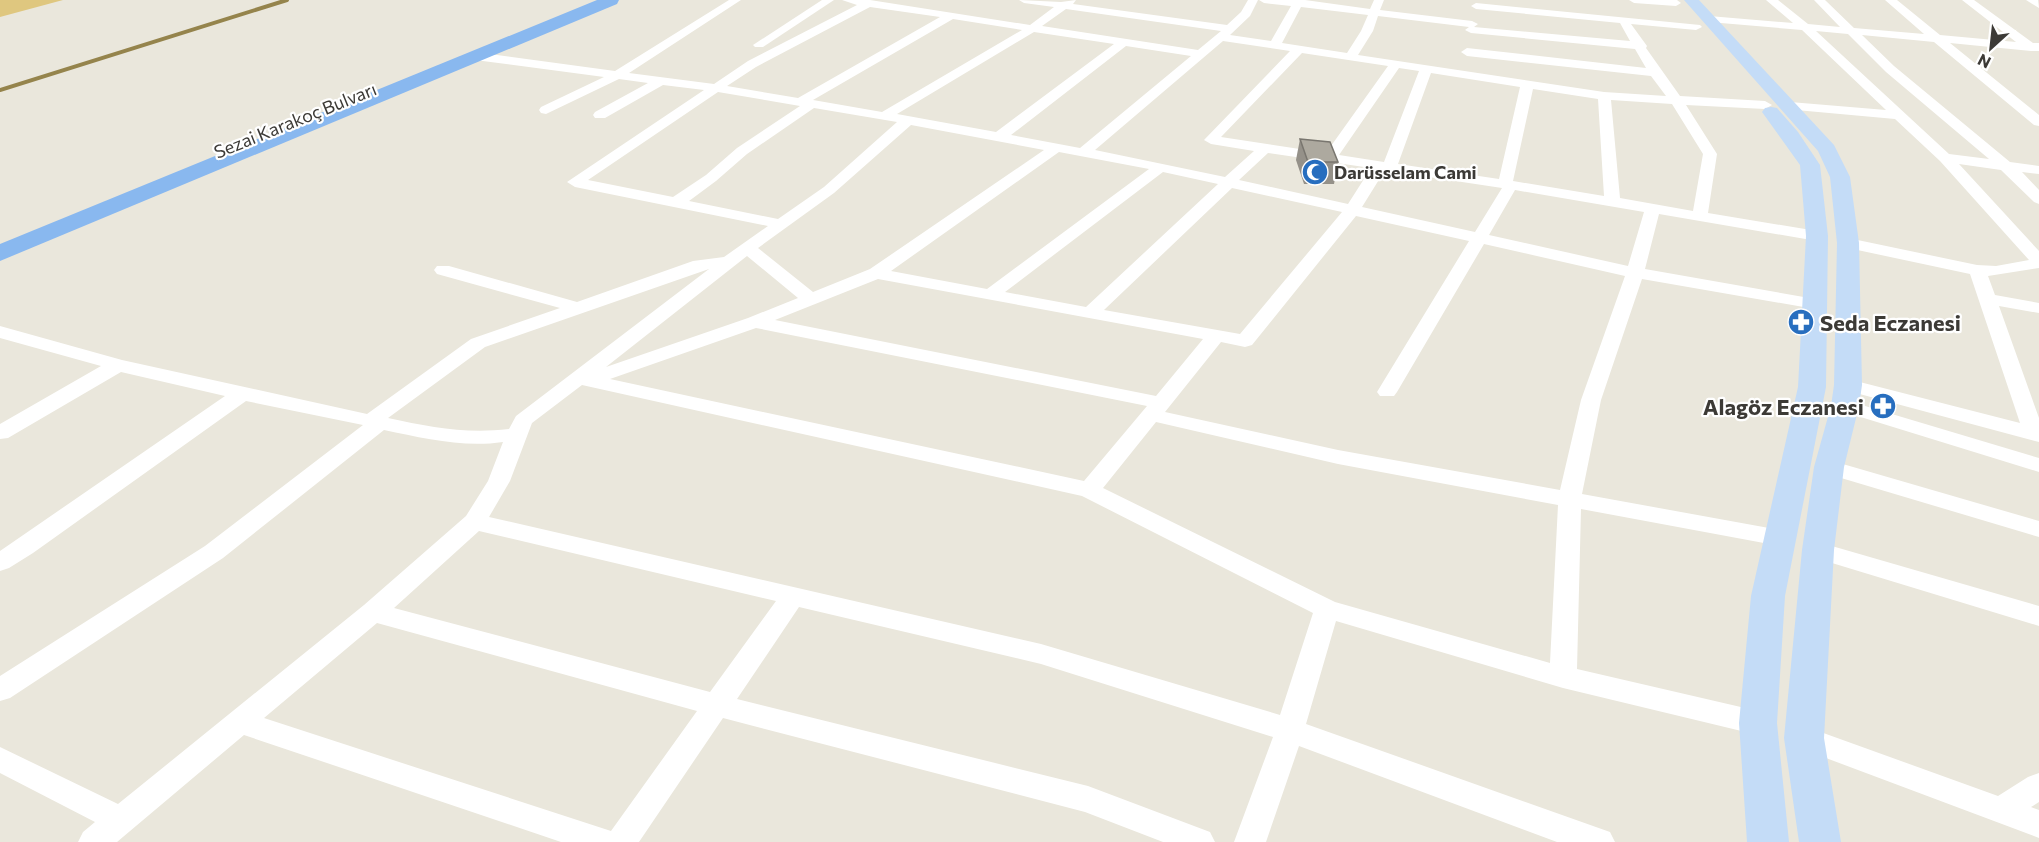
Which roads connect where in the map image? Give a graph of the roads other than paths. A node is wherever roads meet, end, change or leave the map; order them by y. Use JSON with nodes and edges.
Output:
{"nodes":[{"id":1,"x":590,"y":0,"type":"edge"},
{"id":2,"x":610,"y":0,"type":"edge"},
{"id":3,"x":736,"y":0,"type":"edge"},
{"id":4,"x":829,"y":0,"type":"edge"},
{"id":5,"x":847,"y":0,"type":"edge"},
{"id":6,"x":1024,"y":0,"type":"edge"},
{"id":7,"x":1253,"y":0,"type":"edge"},
{"id":8,"x":1264,"y":0,"type":"edge"},
{"id":9,"x":1379,"y":0,"type":"edge"},
{"id":10,"x":1634,"y":0,"type":"edge"},
{"id":11,"x":1771,"y":0,"type":"edge"},
{"id":12,"x":1818,"y":0,"type":"edge"},
{"id":13,"x":1890,"y":0,"type":"edge"},
{"id":14,"x":1968,"y":0,"type":"edge"},
{"id":15,"x":2031,"y":0,"type":"edge"},
{"id":16,"x":872,"y":2,"type":"edge"},
{"id":17,"x":1299,"y":2,"type":"edge"},
{"id":18,"x":1068,"y":3,"type":"edge"},
{"id":19,"x":1477,"y":3,"type":"edge"},
{"id":20,"x":2039,"y":5,"type":"edge"},
{"id":21,"x":1689,"y":10,"type":"edge"},
{"id":22,"x":1374,"y":13,"type":"junction"},
{"id":23,"x":951,"y":16,"type":"junction"},
{"id":24,"x":1169,"y":21,"type":"junction"},
{"id":25,"x":1624,"y":21,"type":"junction"},
{"id":26,"x":1472,"y":27,"type":"junction"},
{"id":27,"x":1033,"y":28,"type":"junction"},
{"id":28,"x":1806,"y":28,"type":"junction"},
{"id":29,"x":1850,"y":32,"type":"junction"},
{"id":30,"x":1225,"y":33,"type":"junction"},
{"id":31,"x":1936,"y":39,"type":"junction"},
{"id":32,"x":1124,"y":42,"type":"junction"},
{"id":33,"x":1138,"y":44,"type":"junction"},
{"id":34,"x":1274,"y":46,"type":"junction"},
{"id":35,"x":1641,"y":46,"type":"junction"},
{"id":36,"x":2036,"y":48,"type":"edge"},
{"id":37,"x":1298,"y":50,"type":"junction"},
{"id":38,"x":1467,"y":52,"type":"junction"},
{"id":39,"x":1202,"y":54,"type":"junction"},
{"id":40,"x":743,"y":55,"type":"dead end"},
{"id":41,"x":476,"y":56,"type":"junction"},
{"id":42,"x":1350,"y":58,"type":"junction"},
{"id":43,"x":1395,"y":65,"type":"junction"},
{"id":44,"x":1426,"y":70,"type":"junction"},
{"id":45,"x":1656,"y":73,"type":"junction"},
{"id":46,"x":617,"y":75,"type":"junction"},
{"id":47,"x":1464,"y":76,"type":"junction"},
{"id":48,"x":661,"y":81,"type":"junction"},
{"id":49,"x":715,"y":81,"type":"junction"},
{"id":50,"x":1527,"y":85,"type":"junction"},
{"id":51,"x":1604,"y":96,"type":"junction"},
{"id":52,"x":1676,"y":101,"type":"junction"},
{"id":53,"x":806,"y":103,"type":"junction"},
{"id":54,"x":1778,"y":105,"type":"junction"},
{"id":55,"x":546,"y":110,"type":"dead end"},
{"id":56,"x":600,"y":115,"type":"dead end"},
{"id":57,"x":884,"y":116,"type":"junction"},
{"id":58,"x":1898,"y":116,"type":"junction"},
{"id":59,"x":908,"y":120,"type":"junction"},
{"id":60,"x":2039,"y":122,"type":"edge"},
{"id":61,"x":999,"y":137,"type":"junction"},
{"id":62,"x":1056,"y":148,"type":"junction"},
{"id":63,"x":1264,"y":149,"type":"junction"},
{"id":64,"x":1083,"y":153,"type":"junction"},
{"id":65,"x":1945,"y":158,"type":"junction"},
{"id":66,"x":1329,"y":159,"type":"junction"},
{"id":67,"x":2004,"y":165,"type":"junction"},
{"id":68,"x":1385,"y":166,"type":"junction"},
{"id":69,"x":1161,"y":167,"type":"junction"},
{"id":70,"x":2039,"y":170,"type":"edge"},
{"id":71,"x":1230,"y":183,"type":"junction"},
{"id":72,"x":1508,"y":184,"type":"junction"},
{"id":73,"x":2039,"y":199,"type":"edge"},
{"id":74,"x":1612,"y":201,"type":"junction"},
{"id":75,"x":675,"y":203,"type":"junction"},
{"id":76,"x":1653,"y":207,"type":"junction"},
{"id":77,"x":1352,"y":212,"type":"junction"},
{"id":78,"x":1700,"y":215,"type":"junction"},
{"id":79,"x":781,"y":225,"type":"junction"},
{"id":80,"x":1817,"y":236,"type":"junction"},
{"id":81,"x":0,"y":239,"type":"edge"},
{"id":82,"x":1478,"y":239,"type":"junction"},
{"id":83,"x":1848,"y":243,"type":"junction"},
{"id":84,"x":0,"y":253,"type":"edge"},
{"id":85,"x":738,"y":254,"type":"junction"},
{"id":86,"x":2039,"y":262,"type":"edge"},
{"id":87,"x":443,"y":270,"type":"dead end"},
{"id":88,"x":1977,"y":270,"type":"junction"},
{"id":89,"x":876,"y":273,"type":"junction"},
{"id":90,"x":1635,"y":273,"type":"junction"},
{"id":91,"x":990,"y":295,"type":"junction"},
{"id":92,"x":1988,"y":299,"type":"junction"},
{"id":93,"x":812,"y":300,"type":"junction"},
{"id":94,"x":1815,"y":304,"type":"junction"},
{"id":95,"x":576,"y":307,"type":"junction"},
{"id":96,"x":2039,"y":308,"type":"edge"},
{"id":97,"x":1090,"y":313,"type":"junction"},
{"id":98,"x":755,"y":322,"type":"junction"},
{"id":99,"x":2,"y":334,"type":"edge"},
{"id":100,"x":1216,"y":336,"type":"junction"},
{"id":101,"x":118,"y":365,"type":"junction"},
{"id":102,"x":588,"y":380,"type":"junction"},
{"id":103,"x":564,"y":389,"type":"junction"},
{"id":104,"x":1388,"y":392,"type":"dead end"},
{"id":105,"x":242,"y":394,"type":"junction"},
{"id":106,"x":1847,"y":396,"type":"junction"},
{"id":107,"x":1156,"y":409,"type":"junction"},
{"id":108,"x":375,"y":422,"type":"junction"},
{"id":109,"x":0,"y":433,"type":"edge"},
{"id":110,"x":518,"y":434,"type":"junction"},
{"id":111,"x":2036,"y":435,"type":"edge"},
{"id":112,"x":2039,"y":465,"type":"edge"},
{"id":113,"x":1829,"y":467,"type":"junction"},
{"id":114,"x":1089,"y":490,"type":"junction"},
{"id":115,"x":1570,"y":498,"type":"junction"},
{"id":116,"x":474,"y":522,"type":"junction"},
{"id":117,"x":2039,"y":529,"type":"edge"},
{"id":118,"x":1780,"y":538,"type":"junction"},
{"id":119,"x":1818,"y":550,"type":"junction"},
{"id":120,"x":0,"y":561,"type":"edge"},
{"id":121,"x":792,"y":598,"type":"junction"},
{"id":122,"x":1327,"y":609,"type":"junction"},
{"id":123,"x":373,"y":612,"type":"junction"},
{"id":124,"x":2039,"y":616,"type":"edge"},
{"id":125,"x":1563,"y":677,"type":"junction"},
{"id":126,"x":0,"y":690,"type":"edge"},
{"id":127,"x":716,"y":705,"type":"junction"},
{"id":128,"x":240,"y":722,"type":"junction"},
{"id":129,"x":1758,"y":723,"type":"junction"},
{"id":130,"x":1290,"y":730,"type":"junction"},
{"id":131,"x":1804,"y":738,"type":"junction"},
{"id":132,"x":0,"y":759,"type":"edge"},
{"id":133,"x":2039,"y":786,"type":"edge"},
{"id":134,"x":2000,"y":811,"type":"junction"},
{"id":135,"x":122,"y":820,"type":"junction"},
{"id":136,"x":2039,"y":824,"type":"edge"},
{"id":137,"x":1552,"y":835,"type":"edge"},
{"id":138,"x":94,"y":842,"type":"edge"},
{"id":139,"x":603,"y":842,"type":"edge"},
{"id":140,"x":621,"y":842,"type":"edge"},
{"id":141,"x":1199,"y":842,"type":"edge"},
{"id":142,"x":1250,"y":842,"type":"edge"},
{"id":143,"x":1599,"y":842,"type":"edge"},
{"id":144,"x":1768,"y":842,"type":"edge"},
{"id":145,"x":1820,"y":842,"type":"edge"}],
"edges":[{"from":1,"to":81,"type":"main road","name":"Sezai Karakoç Bulvarı"},
{"from":2,"to":41,"type":"main road"},
{"from":3,"to":46,"type":"street"},
{"from":4,"to":40,"type":"street"},
{"from":5,"to":16,"type":"street"},
{"from":6,"to":18,"type":"street"},
{"from":7,"to":30,"type":"street"},
{"from":8,"to":17,"type":"street"},
{"from":9,"to":22,"type":"street"},
{"from":10,"to":21,"type":"street"},
{"from":11,"to":28,"type":"street"},
{"from":12,"to":29,"type":"street"},
{"from":13,"to":31,"type":"street"},
{"from":14,"to":36,"type":"street"},
{"from":15,"to":20,"type":"street"},
{"from":16,"to":23,"type":"street"},
{"from":16,"to":49,"type":"street"},
{"from":17,"to":22,"type":"street"},
{"from":17,"to":34,"type":"street"},
{"from":18,"to":24,"type":"street"},
{"from":18,"to":27,"type":"street"},
{"from":19,"to":25,"type":"street"},
{"from":19,"to":26,"type":"street"},
{"from":21,"to":25,"type":"street"},
{"from":21,"to":28,"type":"street"},
{"from":21,"to":54,"type":"main road"},
{"from":22,"to":26,"type":"street"},
{"from":22,"to":42,"type":"street"},
{"from":23,"to":27,"type":"street"},
{"from":23,"to":53,"type":"street"},
{"from":24,"to":30,"type":"street"},
{"from":24,"to":33,"type":"street"},
{"from":25,"to":35,"type":"street"},
{"from":26,"to":35,"type":"street"},
{"from":26,"to":38,"type":"street"},
{"from":27,"to":32,"type":"street"},
{"from":27,"to":57,"type":"street"},
{"from":28,"to":29,"type":"street"},
{"from":28,"to":58,"type":"street"},
{"from":29,"to":31,"type":"street"},
{"from":29,"to":67,"type":"street"},
{"from":30,"to":34,"type":"street"},
{"from":30,"to":39,"type":"street"},
{"from":31,"to":36,"type":"street"},
{"from":31,"to":60,"type":"street"},
{"from":32,"to":33,"type":"street"},
{"from":32,"to":61,"type":"street"},
{"from":33,"to":39,"type":"street"},
{"from":34,"to":37,"type":"street"},
{"from":35,"to":45,"type":"street"},
{"from":37,"to":42,"type":"street"},
{"from":37,"to":63,"type":"street"},
{"from":38,"to":45,"type":"street"},
{"from":38,"to":47,"type":"street"},
{"from":39,"to":64,"type":"street"},
{"from":41,"to":46,"type":"street"},
{"from":41,"to":84,"type":"main road"},
{"from":42,"to":43,"type":"street"},
{"from":43,"to":44,"type":"street"},
{"from":43,"to":66,"type":"street"},
{"from":44,"to":47,"type":"street"},
{"from":44,"to":68,"type":"street"},
{"from":45,"to":52,"type":"street"},
{"from":46,"to":48,"type":"street"},
{"from":46,"to":55,"type":"street"},
{"from":47,"to":50,"type":"street"},
{"from":48,"to":49,"type":"street"},
{"from":48,"to":56,"type":"street"},
{"from":49,"to":53,"type":"street"},
{"from":49,"to":75,"type":"street"},
{"from":50,"to":51,"type":"street"},
{"from":50,"to":72,"type":"street"},
{"from":51,"to":52,"type":"street"},
{"from":51,"to":74,"type":"street"},
{"from":52,"to":54,"type":"street"},
{"from":52,"to":78,"type":"street"},
{"from":53,"to":57,"type":"street"},
{"from":53,"to":75,"type":"street"},
{"from":54,"to":58,"type":"street"},
{"from":54,"to":80,"type":"main road"},
{"from":54,"to":83,"type":"main road"},
{"from":57,"to":59,"type":"street"},
{"from":58,"to":65,"type":"street"},
{"from":59,"to":61,"type":"street"},
{"from":59,"to":79,"type":"street"},
{"from":61,"to":62,"type":"street"},
{"from":62,"to":64,"type":"street"},
{"from":62,"to":89,"type":"street"},
{"from":63,"to":66,"type":"street"},
{"from":63,"to":71,"type":"street"},
{"from":64,"to":69,"type":"street"},
{"from":65,"to":67,"type":"street"},
{"from":65,"to":86,"type":"street"},
{"from":66,"to":68,"type":"street"},
{"from":67,"to":70,"type":"street"},
{"from":67,"to":73,"type":"street"},
{"from":68,"to":72,"type":"street"},
{"from":68,"to":77,"type":"street"},
{"from":69,"to":71,"type":"street"},
{"from":69,"to":91,"type":"street"},
{"from":71,"to":77,"type":"street"},
{"from":71,"to":97,"type":"street"},
{"from":72,"to":74,"type":"street"},
{"from":72,"to":82,"type":"street"},
{"from":74,"to":76,"type":"street"},
{"from":75,"to":79,"type":"street"},
{"from":76,"to":78,"type":"street"},
{"from":76,"to":90,"type":"street"},
{"from":77,"to":82,"type":"street"},
{"from":77,"to":100,"type":"street"},
{"from":78,"to":80,"type":"street"},
{"from":79,"to":85,"type":"street"},
{"from":80,"to":94,"type":"main road"},
{"from":82,"to":90,"type":"street"},
{"from":82,"to":104,"type":"street"},
{"from":83,"to":88,"type":"street"},
{"from":83,"to":106,"type":"main road"},
{"from":85,"to":93,"type":"street"},
{"from":85,"to":95,"type":"street"},
{"from":85,"to":103,"type":"street"},
{"from":86,"to":88,"type":"street"},
{"from":87,"to":95,"type":"street"},
{"from":88,"to":92,"type":"street"},
{"from":89,"to":91,"type":"street"},
{"from":89,"to":93,"type":"street"},
{"from":90,"to":94,"type":"street"},
{"from":90,"to":115,"type":"street"},
{"from":91,"to":97,"type":"street"},
{"from":92,"to":96,"type":"street"},
{"from":92,"to":111,"type":"street"},
{"from":93,"to":98,"type":"street"},
{"from":94,"to":118,"type":"main road"},
{"from":95,"to":108,"type":"street"},
{"from":97,"to":100,"type":"street"},
{"from":98,"to":102,"type":"street"},
{"from":98,"to":107,"type":"street"},
{"from":99,"to":101,"type":"street"},
{"from":100,"to":107,"type":"street"},
{"from":101,"to":105,"type":"street"},
{"from":101,"to":109,"type":"street"},
{"from":102,"to":103,"type":"street"},
{"from":102,"to":114,"type":"street"},
{"from":103,"to":110,"type":"street"},
{"from":105,"to":108,"type":"street"},
{"from":105,"to":120,"type":"street"},
{"from":106,"to":111,"type":"street"},
{"from":106,"to":112,"type":"street"},
{"from":106,"to":113,"type":"main road"},
{"from":107,"to":114,"type":"street"},
{"from":107,"to":115,"type":"street"},
{"from":108,"to":110,"type":"street"},
{"from":108,"to":126,"type":"street"},
{"from":110,"to":116,"type":"street"},
{"from":113,"to":117,"type":"street"},
{"from":113,"to":119,"type":"main road"},
{"from":114,"to":122,"type":"street"},
{"from":115,"to":118,"type":"street"},
{"from":115,"to":125,"type":"street"},
{"from":116,"to":121,"type":"street"},
{"from":116,"to":123,"type":"street"},
{"from":118,"to":129,"type":"main road"},
{"from":119,"to":124,"type":"street"},
{"from":119,"to":131,"type":"main road"},
{"from":121,"to":127,"type":"street"},
{"from":121,"to":130,"type":"street"},
{"from":122,"to":125,"type":"street"},
{"from":122,"to":130,"type":"street"},
{"from":123,"to":127,"type":"street"},
{"from":123,"to":128,"type":"street"},
{"from":125,"to":129,"type":"street"},
{"from":127,"to":140,"type":"street"},
{"from":127,"to":141,"type":"street"},
{"from":128,"to":135,"type":"street"},
{"from":128,"to":139,"type":"street"},
{"from":129,"to":144,"type":"main road"},
{"from":130,"to":137,"type":"street"},
{"from":130,"to":142,"type":"street"},
{"from":131,"to":134,"type":"street"},
{"from":131,"to":145,"type":"main road"},
{"from":132,"to":135,"type":"street"},
{"from":133,"to":134,"type":"street"},
{"from":134,"to":136,"type":"street"},
{"from":135,"to":138,"type":"street"},
{"from":137,"to":143,"type":"street"}]}
